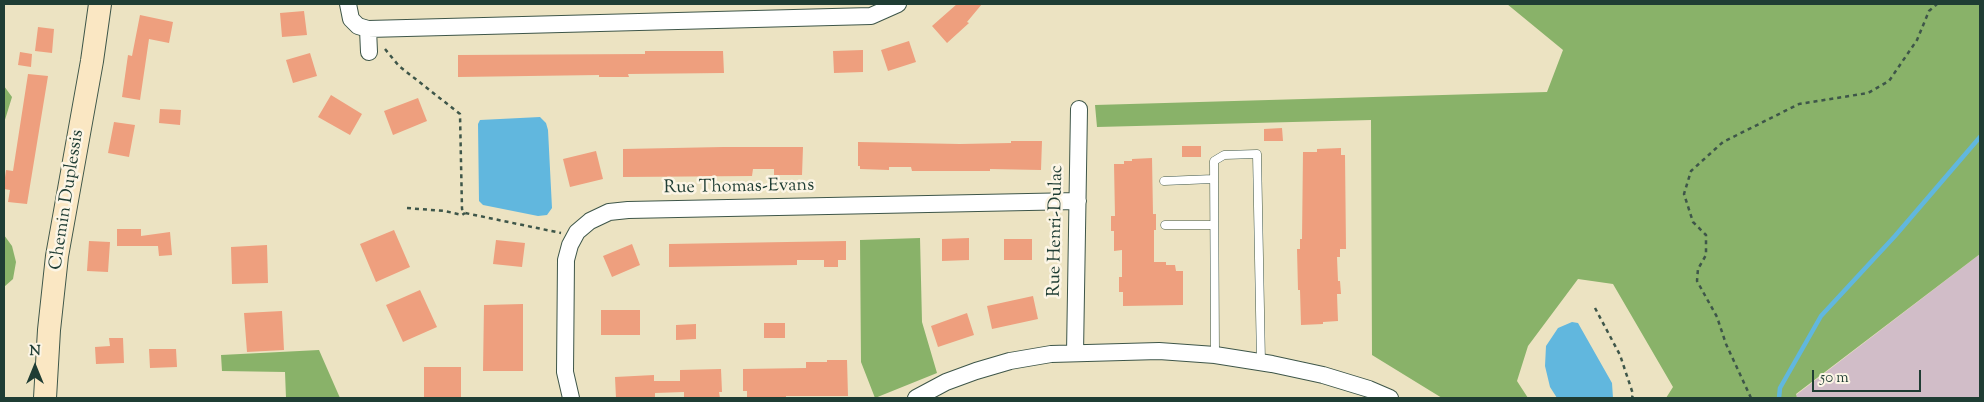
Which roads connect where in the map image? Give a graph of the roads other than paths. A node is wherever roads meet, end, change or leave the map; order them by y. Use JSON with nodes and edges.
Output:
{"nodes":[{"id":1,"x":100,"y":4,"type":"edge"},
{"id":2,"x":348,"y":4,"type":"edge"},
{"id":3,"x":898,"y":4,"type":"edge"},
{"id":4,"x":368,"y":29,"type":"junction"},
{"id":5,"x":369,"y":52,"type":"dead end"},
{"id":6,"x":1080,"y":110,"type":"dead end"},
{"id":7,"x":1213,"y":180,"type":"junction"},
{"id":8,"x":1164,"y":181,"type":"dead end"},
{"id":9,"x":1078,"y":200,"type":"junction"},
{"id":10,"x":1213,"y":224,"type":"junction"},
{"id":11,"x":1165,"y":225,"type":"dead end"},
{"id":12,"x":1075,"y":353,"type":"junction"},
{"id":13,"x":1215,"y":355,"type":"junction"},
{"id":14,"x":1261,"y":362,"type":"junction"},
{"id":15,"x":45,"y":398,"type":"edge"},
{"id":16,"x":571,"y":398,"type":"edge"},
{"id":17,"x":916,"y":398,"type":"edge"},
{"id":18,"x":1390,"y":398,"type":"edge"}],
"edges":[{"from":1,"to":15,"type":"street","name":"Chemin Duplessis"},
{"from":2,"to":4,"type":"street"},
{"from":3,"to":4,"type":"street"},
{"from":4,"to":5,"type":"street"},
{"from":6,"to":9,"type":"street","name":"Rue Henri-Dulac"},
{"from":7,"to":8,"type":"lane"},
{"from":7,"to":10,"type":"lane"},
{"from":7,"to":14,"type":"lane"},
{"from":9,"to":12,"type":"street","name":"Rue Henri-Dulac"},
{"from":9,"to":16,"type":"street","name":"Rue Thomas-Evans"},
{"from":10,"to":11,"type":"lane"},
{"from":10,"to":13,"type":"lane"},
{"from":12,"to":13,"type":"street"},
{"from":12,"to":17,"type":"street"},
{"from":13,"to":14,"type":"street"},
{"from":14,"to":18,"type":"street"}]}
